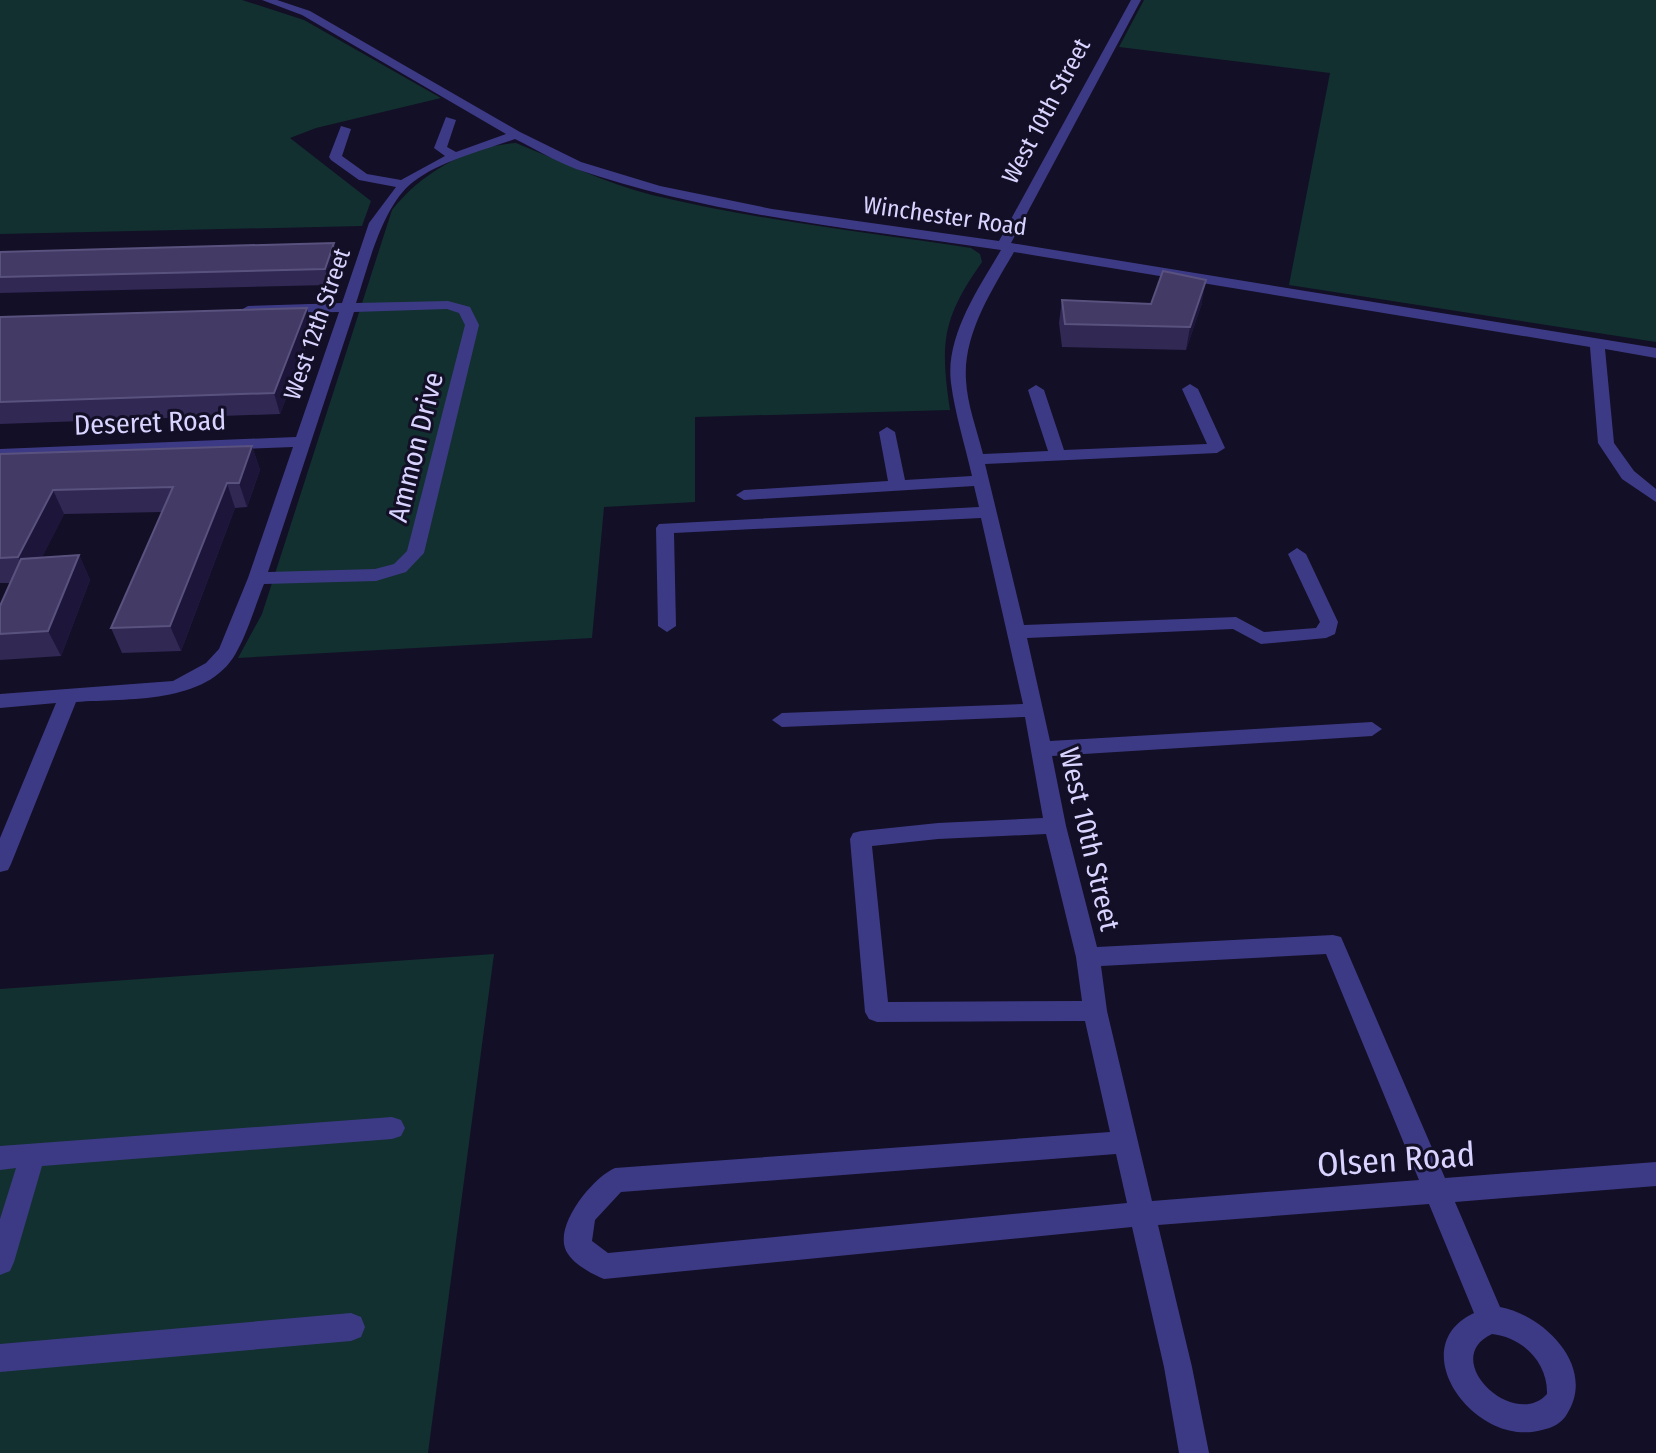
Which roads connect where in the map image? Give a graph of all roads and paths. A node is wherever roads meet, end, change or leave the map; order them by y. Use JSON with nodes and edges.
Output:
{"nodes":[{"id":1,"x":267,"y":0,"type":"edge"},
{"id":2,"x":1131,"y":1,"type":"edge"},
{"id":3,"x":450,"y":120,"type":"dead end"},
{"id":4,"x":345,"y":129,"type":"dead end"},
{"id":5,"x":516,"y":135,"type":"junction"},
{"id":6,"x":455,"y":156,"type":"junction"},
{"id":7,"x":402,"y":184,"type":"junction"},
{"id":8,"x":1006,"y":247,"type":"junction"},
{"id":9,"x":347,"y":306,"type":"junction"},
{"id":10,"x":237,"y":311,"type":"edge"},
{"id":11,"x":1597,"y":343,"type":"junction"},
{"id":12,"x":1656,"y":353,"type":"edge"},
{"id":13,"x":1190,"y":389,"type":"dead end"},
{"id":14,"x":1036,"y":390,"type":"dead end"},
{"id":15,"x":887,"y":432,"type":"dead end"},
{"id":16,"x":302,"y":442,"type":"junction"},
{"id":17,"x":0,"y":454,"type":"edge"},
{"id":18,"x":1058,"y":455,"type":"junction"},
{"id":19,"x":980,"y":469,"type":"junction"},
{"id":20,"x":897,"y":484,"type":"junction"},
{"id":21,"x":744,"y":495,"type":"dead end"},
{"id":22,"x":1656,"y":497,"type":"edge"},
{"id":23,"x":989,"y":512,"type":"junction"},
{"id":24,"x":1297,"y":554,"type":"dead end"},
{"id":25,"x":257,"y":578,"type":"junction"},
{"id":26,"x":667,"y":626,"type":"dead end"},
{"id":27,"x":1016,"y":632,"type":"junction"},
{"id":28,"x":68,"y":697,"type":"junction"},
{"id":29,"x":0,"y":701,"type":"edge"},
{"id":30,"x":1034,"y":710,"type":"junction"},
{"id":31,"x":782,"y":720,"type":"dead end"},
{"id":32,"x":1372,"y":729,"type":"dead end"},
{"id":33,"x":1041,"y":749,"type":"junction"},
{"id":34,"x":1055,"y":826,"type":"junction"},
{"id":35,"x":0,"y":864,"type":"edge"},
{"id":36,"x":1088,"y":957,"type":"junction"},
{"id":37,"x":1095,"y":1011,"type":"junction"},
{"id":38,"x":392,"y":1128,"type":"dead end"},
{"id":39,"x":1125,"y":1142,"type":"junction"},
{"id":40,"x":33,"y":1155,"type":"junction"},
{"id":41,"x":0,"y":1158,"type":"edge"},
{"id":42,"x":1656,"y":1174,"type":"edge"},
{"id":43,"x":1439,"y":1192,"type":"junction"},
{"id":44,"x":1142,"y":1214,"type":"junction"},
{"id":45,"x":0,"y":1262,"type":"edge"},
{"id":46,"x":1491,"y":1320,"type":"dead end"},
{"id":47,"x":351,"y":1327,"type":"dead end"},
{"id":48,"x":0,"y":1358,"type":"edge"},
{"id":49,"x":1194,"y":1453,"type":"edge"}],
"edges":[{"from":1,"to":5,"type":"street","name":"Winchester Road"},
{"from":2,"to":8,"type":"street","name":"West 10th Street"},
{"from":3,"to":6,"type":"street"},
{"from":4,"to":7,"type":"street"},
{"from":5,"to":6,"type":"street","name":"West 12th Street"},
{"from":5,"to":8,"type":"street","name":"Winchester Road"},
{"from":6,"to":7,"type":"street","name":"West 12th Street"},
{"from":7,"to":9,"type":"street","name":"West 12th Street"},
{"from":8,"to":11,"type":"street","name":"Winchester Road"},
{"from":8,"to":19,"type":"street","name":"West 10th Street"},
{"from":9,"to":10,"type":"street","name":"Ammon Drive"},
{"from":9,"to":16,"type":"street","name":"West 12th Street"},
{"from":9,"to":25,"type":"street","name":"Ammon Drive"},
{"from":11,"to":12,"type":"street","name":"Winchester Road"},
{"from":11,"to":22,"type":"street"},
{"from":13,"to":18,"type":"street"},
{"from":14,"to":18,"type":"street"},
{"from":15,"to":20,"type":"street"},
{"from":16,"to":17,"type":"street","name":"Deseret Road"},
{"from":16,"to":25,"type":"street","name":"West 12th Street"},
{"from":18,"to":19,"type":"street"},
{"from":19,"to":20,"type":"street"},
{"from":19,"to":23,"type":"street","name":"West 10th Street"},
{"from":20,"to":21,"type":"street"},
{"from":23,"to":26,"type":"street"},
{"from":23,"to":27,"type":"street","name":"West 10th Street"},
{"from":24,"to":27,"type":"street"},
{"from":25,"to":28,"type":"street","name":"West 12th Street"},
{"from":27,"to":30,"type":"street","name":"West 10th Street"},
{"from":28,"to":29,"type":"street","name":"West 12th Street"},
{"from":28,"to":35,"type":"street"},
{"from":30,"to":31,"type":"street"},
{"from":30,"to":33,"type":"street","name":"West 10th Street"},
{"from":32,"to":33,"type":"street"},
{"from":33,"to":34,"type":"street","name":"West 10th Street"},
{"from":34,"to":36,"type":"street","name":"West 10th Street"},
{"from":34,"to":37,"type":"street"},
{"from":36,"to":37,"type":"street","name":"West 10th Street"},
{"from":36,"to":43,"type":"street"},
{"from":37,"to":39,"type":"street","name":"West 10th Street"},
{"from":38,"to":40,"type":"street"},
{"from":39,"to":44,"type":"street","name":"West 10th Street"},
{"from":39,"to":44,"type":"street","name":"Olsen Road"},
{"from":40,"to":41,"type":"street"},
{"from":40,"to":45,"type":"street"},
{"from":42,"to":43,"type":"street","name":"Olsen Road"},
{"from":43,"to":44,"type":"street","name":"Olsen Road"},
{"from":43,"to":46,"type":"street"},
{"from":44,"to":49,"type":"street","name":"West 10th Street"},
{"from":47,"to":48,"type":"street"}]}
